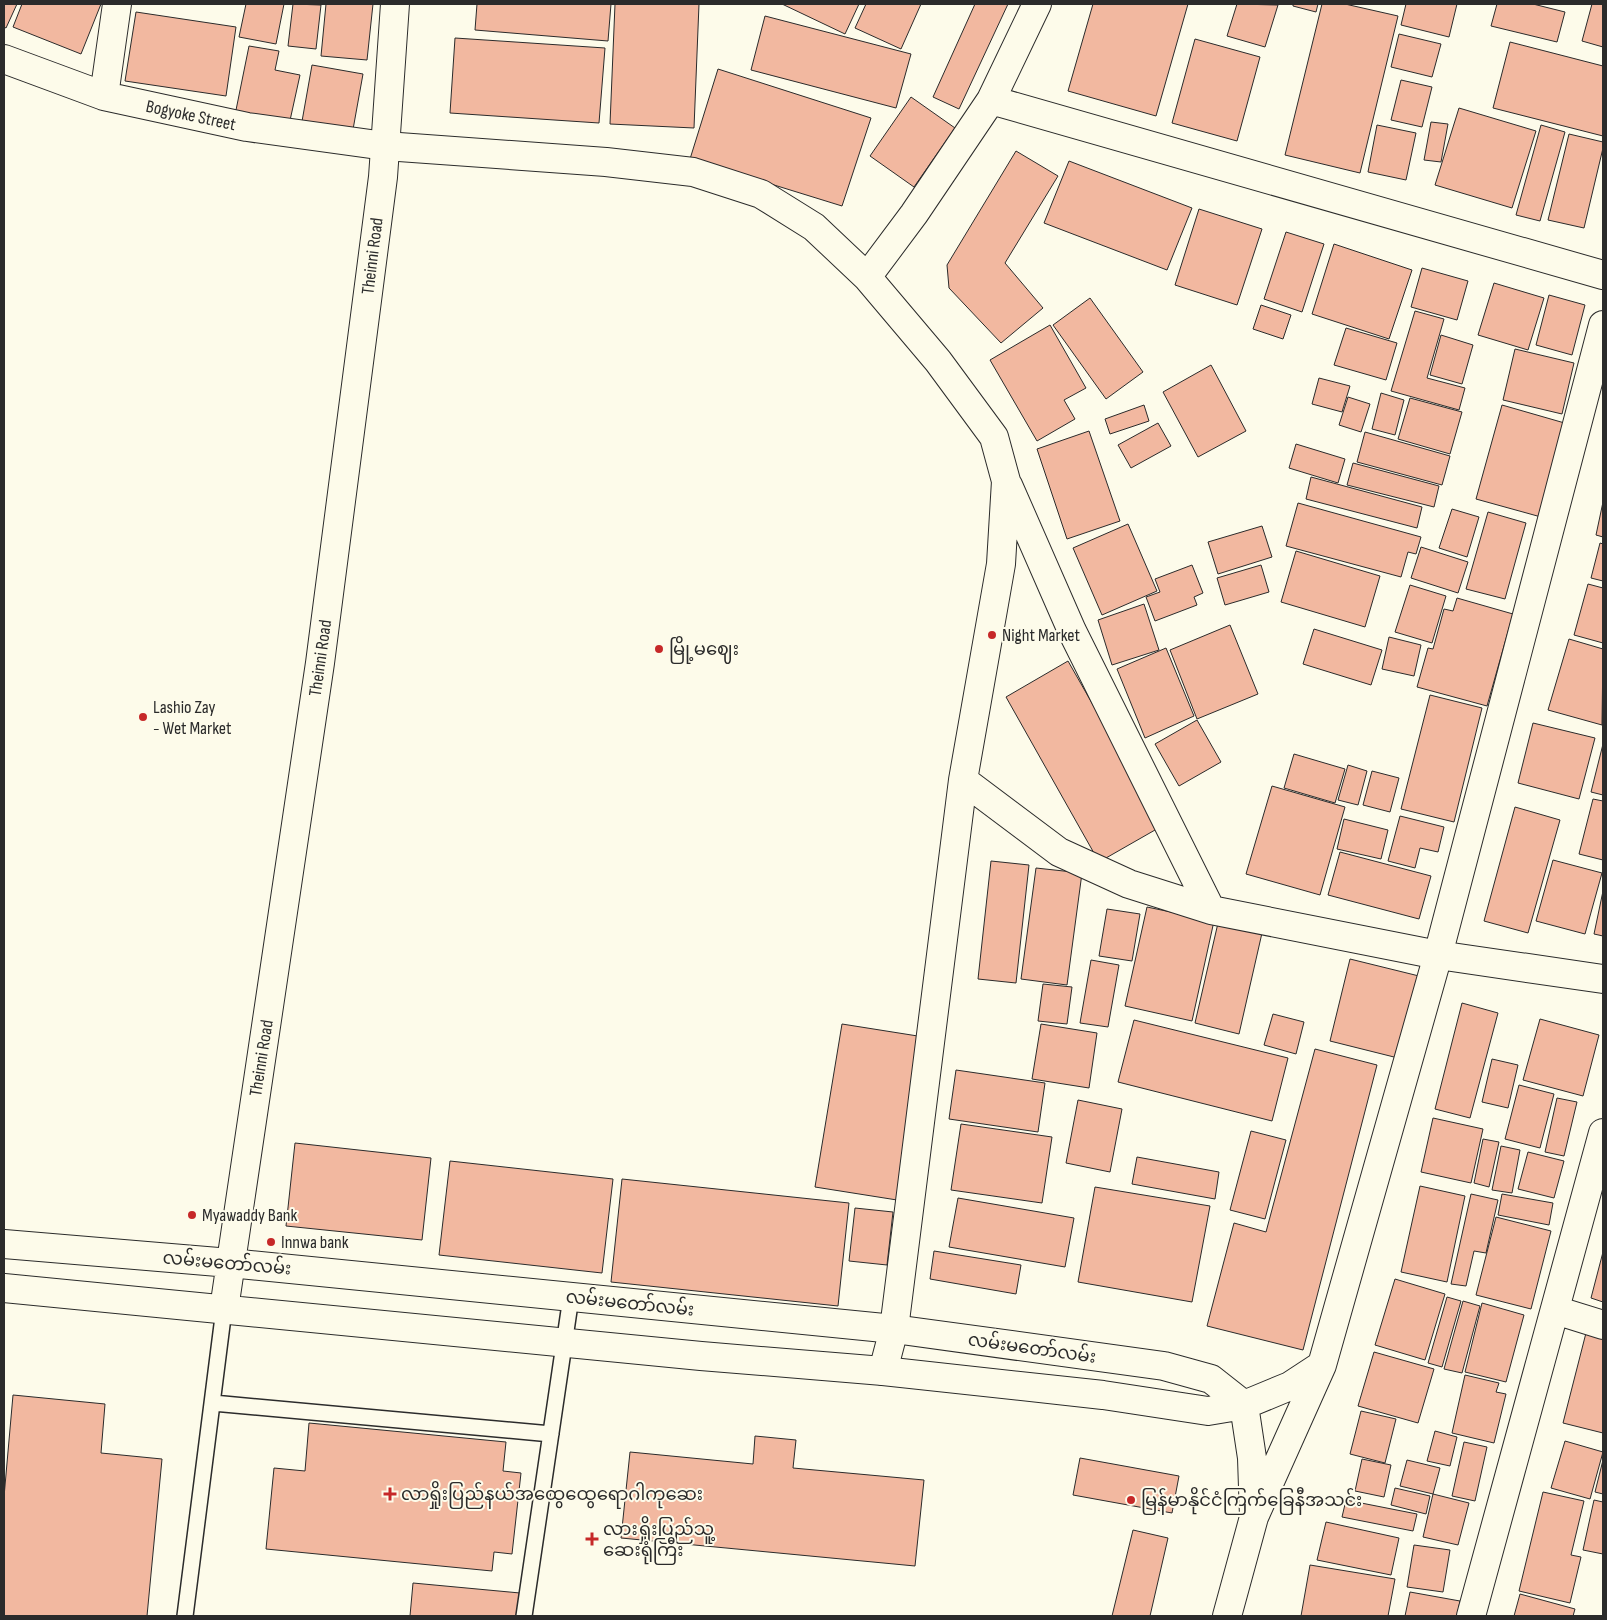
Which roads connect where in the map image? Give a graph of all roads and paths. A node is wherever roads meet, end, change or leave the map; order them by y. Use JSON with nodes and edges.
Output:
{"nodes":[{"id":1,"x":117,"y":4,"type":"edge"},
{"id":2,"x":395,"y":4,"type":"edge"},
{"id":3,"x":1036,"y":4,"type":"edge"},
{"id":4,"x":4,"y":59,"type":"edge"},
{"id":5,"x":104,"y":96,"type":"junction"},
{"id":6,"x":991,"y":100,"type":"junction"},
{"id":7,"x":385,"y":146,"type":"junction"},
{"id":8,"x":1603,"y":275,"type":"edge"},
{"id":9,"x":867,"y":277,"type":"junction"},
{"id":10,"x":1603,"y":325,"type":"edge"},
{"id":11,"x":1006,"y":481,"type":"junction"},
{"id":12,"x":963,"y":780,"type":"junction"},
{"id":13,"x":1211,"y":910,"type":"junction"},
{"id":14,"x":1438,"y":955,"type":"junction"},
{"id":15,"x":1603,"y":979,"type":"edge"},
{"id":16,"x":1603,"y":1133,"type":"edge"},
{"id":17,"x":4,"y":1244,"type":"edge"},
{"id":18,"x":230,"y":1263,"type":"junction"},
{"id":19,"x":4,"y":1288,"type":"edge"},
{"id":20,"x":571,"y":1297,"type":"junction"},
{"id":21,"x":224,"y":1309,"type":"junction"},
{"id":22,"x":1555,"y":1310,"type":"junction"},
{"id":23,"x":1603,"y":1325,"type":"edge"},
{"id":24,"x":894,"y":1329,"type":"junction"},
{"id":25,"x":564,"y":1343,"type":"junction"},
{"id":26,"x":1322,"y":1364,"type":"junction"},
{"id":27,"x":884,"y":1372,"type":"junction"},
{"id":28,"x":213,"y":1403,"type":"junction"},
{"id":29,"x":1244,"y":1404,"type":"junction"},
{"id":30,"x":551,"y":1434,"type":"junction"},
{"id":31,"x":1254,"y":1516,"type":"junction"},
{"id":32,"x":185,"y":1616,"type":"edge"},
{"id":33,"x":524,"y":1616,"type":"edge"},
{"id":34,"x":1227,"y":1616,"type":"edge"},
{"id":35,"x":1471,"y":1616,"type":"edge"}],
"edges":[{"from":1,"to":5,"type":"main road"},
{"from":2,"to":7,"type":"main road","name":"Theinni Road"},
{"from":3,"to":6,"type":"main road"},
{"from":4,"to":5,"type":"main road","name":"Bogyoke Street"},
{"from":5,"to":7,"type":"main road","name":"Bogyoke Street"},
{"from":6,"to":8,"type":"main road"},
{"from":6,"to":9,"type":"main road"},
{"from":7,"to":9,"type":"main road","name":"Bogyoke Street"},
{"from":7,"to":18,"type":"main road","name":"Theinni Road"},
{"from":9,"to":11,"type":"main road","name":"Bogyoke Street"},
{"from":10,"to":14,"type":"main road"},
{"from":11,"to":12,"type":"main road"},
{"from":11,"to":13,"type":"main road"},
{"from":12,"to":13,"type":"main road"},
{"from":12,"to":24,"type":"main road"},
{"from":13,"to":14,"type":"main road"},
{"from":14,"to":15,"type":"main road"},
{"from":14,"to":26,"type":"main road"},
{"from":16,"to":22,"type":"main road"},
{"from":17,"to":18,"type":"main road","name":"လမ်းမတော်လမ်း"},
{"from":18,"to":20,"type":"main road","name":"လမ်းမတော်လမ်း"},
{"from":18,"to":21,"type":"main road","name":"Theinni Road"},
{"from":19,"to":21,"type":"main road","name":"လမ်းမတော်လမ်း"},
{"from":20,"to":24,"type":"main road","name":"လမ်းမတော်လမ်း"},
{"from":20,"to":25,"type":"lane"},
{"from":21,"to":25,"type":"main road","name":"လမ်းမတော်လမ်း"},
{"from":21,"to":28,"type":"lane"},
{"from":22,"to":23,"type":"main road"},
{"from":22,"to":35,"type":"main road"},
{"from":24,"to":27,"type":"main road"},
{"from":24,"to":29,"type":"main road","name":"လမ်းမတော်လမ်း"},
{"from":25,"to":27,"type":"main road","name":"လမ်းမတော်လမ်း"},
{"from":25,"to":30,"type":"lane"},
{"from":26,"to":29,"type":"main road"},
{"from":26,"to":31,"type":"main road"},
{"from":27,"to":29,"type":"main road","name":"လမ်းမတော်လမ်း"},
{"from":28,"to":30,"type":"lane"},
{"from":28,"to":32,"type":"lane"},
{"from":29,"to":31,"type":"main road"},
{"from":30,"to":33,"type":"lane"},
{"from":31,"to":34,"type":"main road"}]}
